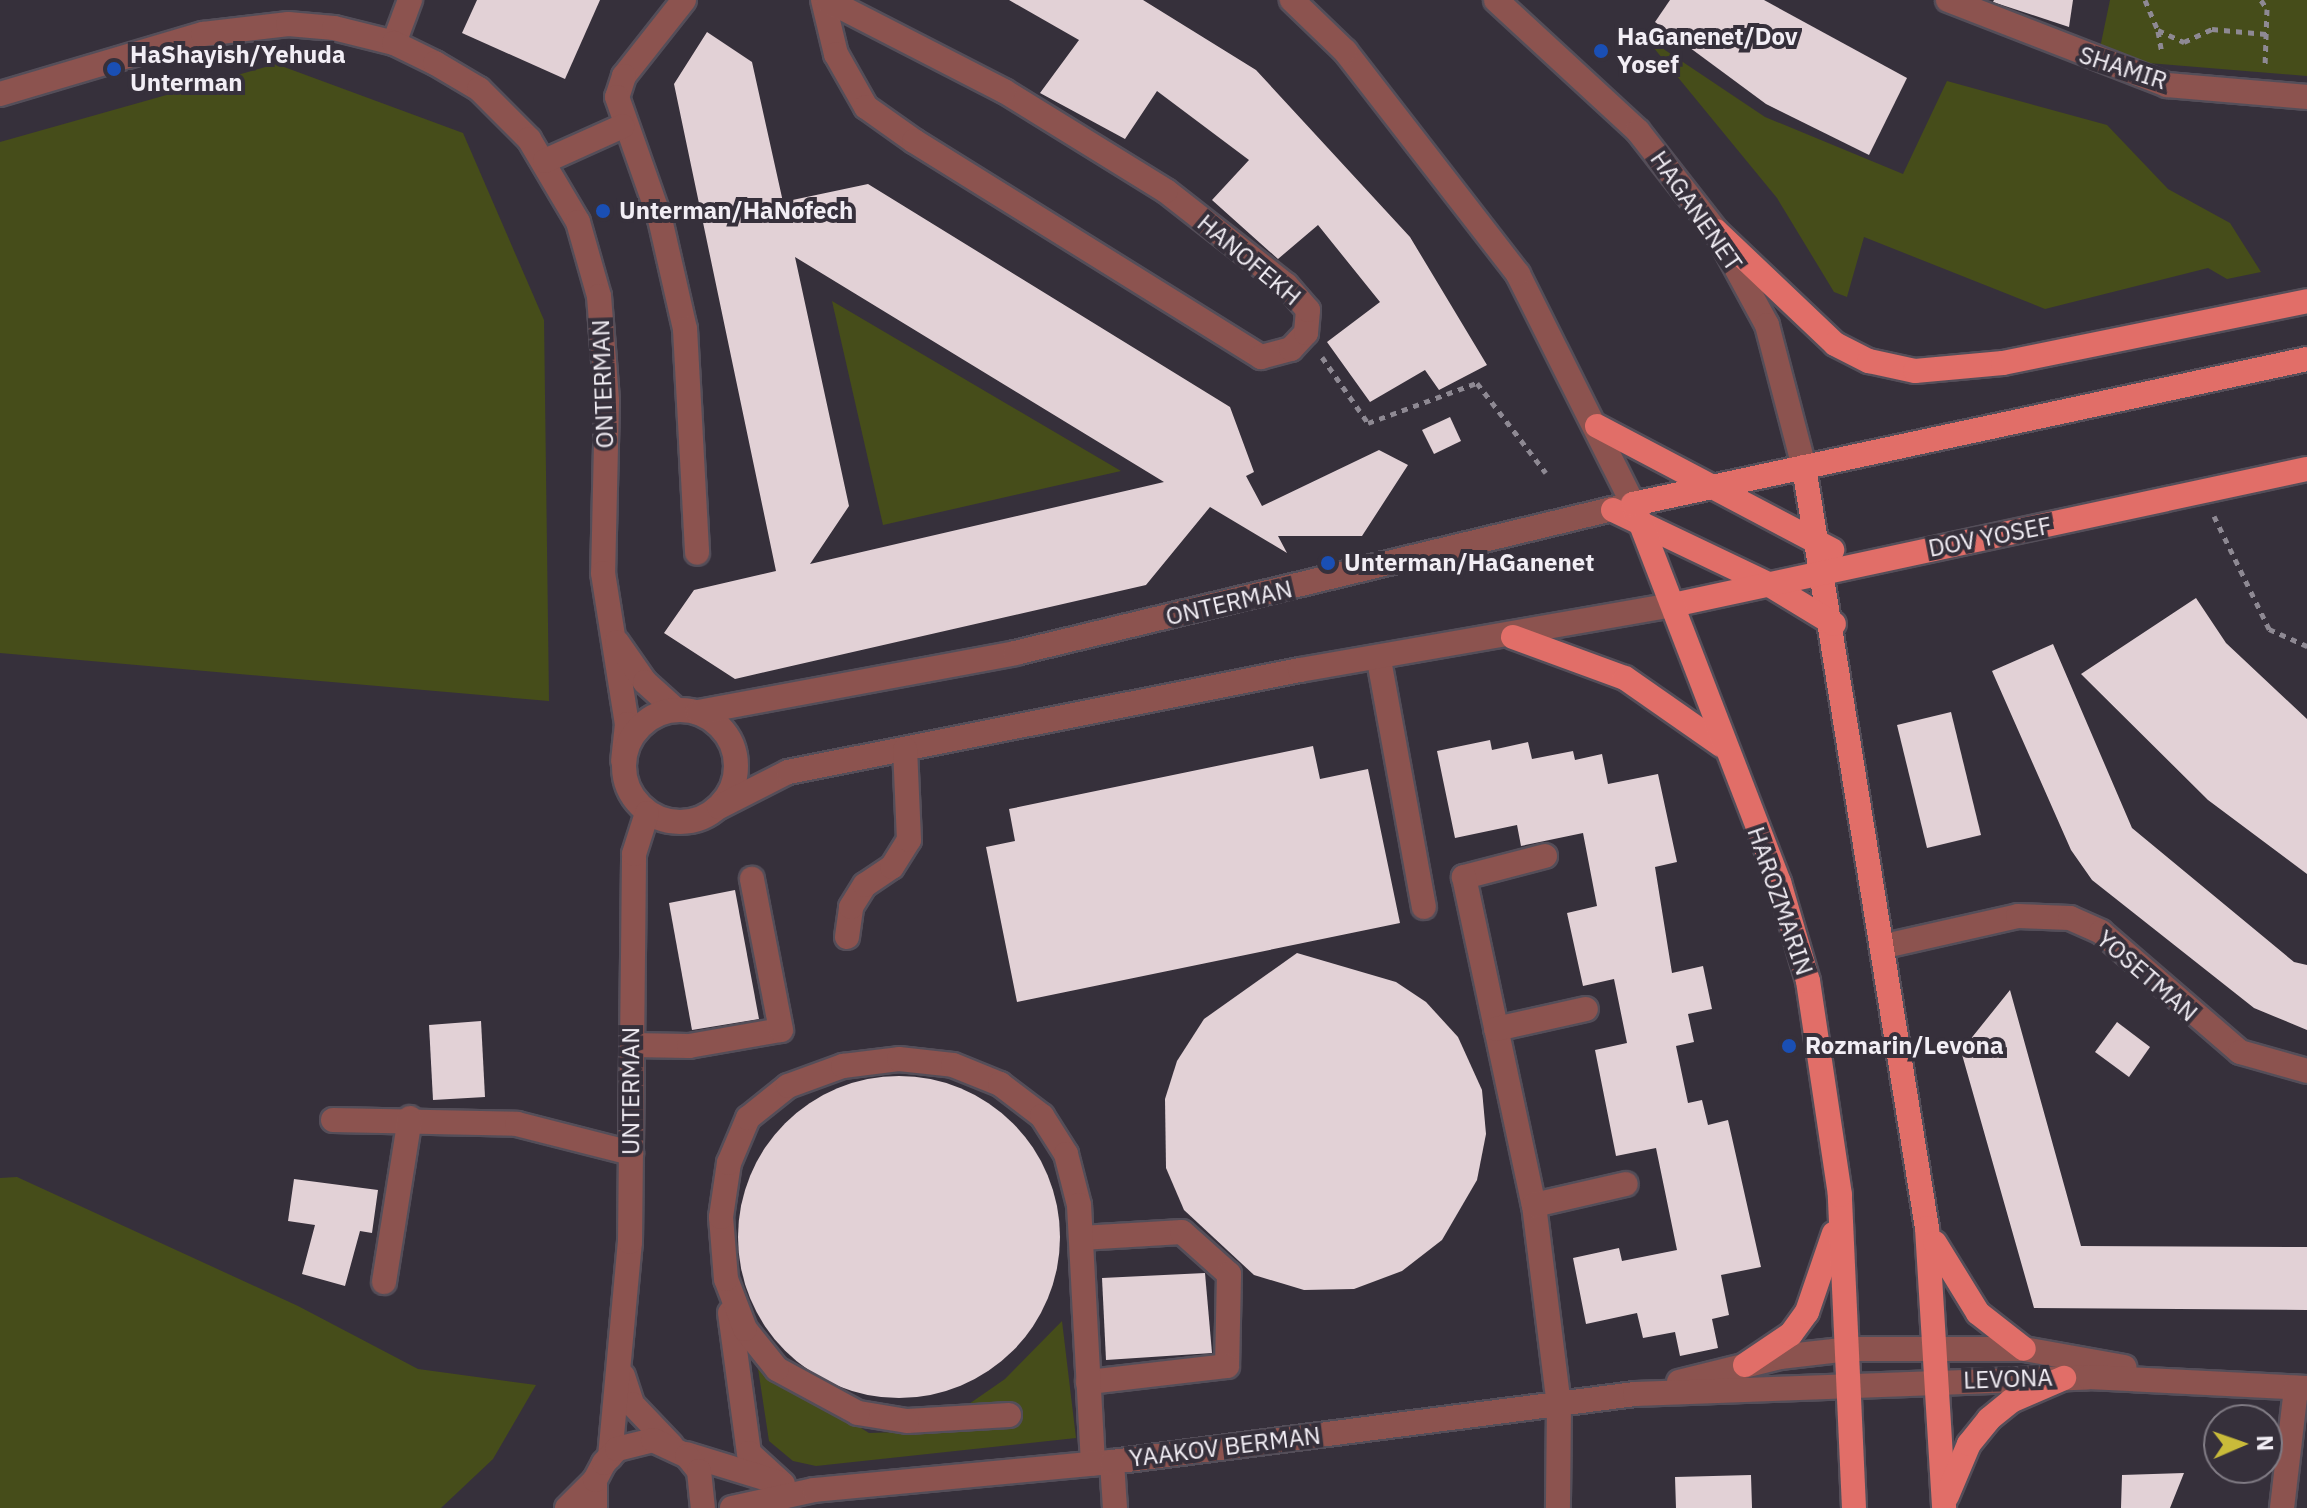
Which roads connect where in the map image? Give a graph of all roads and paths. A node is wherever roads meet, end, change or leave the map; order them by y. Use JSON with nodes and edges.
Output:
{"nodes":[{"id":1,"x":410,"y":0,"type":"edge"},
{"id":2,"x":684,"y":0,"type":"edge"},
{"id":3,"x":825,"y":0,"type":"edge"},
{"id":4,"x":1292,"y":0,"type":"edge"},
{"id":5,"x":1496,"y":0,"type":"edge"},
{"id":6,"x":1948,"y":0,"type":"edge"},
{"id":7,"x":2145,"y":0,"type":"edge"},
{"id":8,"x":2261,"y":0,"type":"edge"},
{"id":9,"x":394,"y":43,"type":"junction"},
{"id":10,"x":0,"y":94,"type":"edge"},
{"id":11,"x":2307,"y":97,"type":"edge"},
{"id":12,"x":623,"y":126,"type":"junction"},
{"id":13,"x":545,"y":161,"type":"junction"},
{"id":14,"x":1716,"y":231,"type":"junction"},
{"id":15,"x":2307,"y":301,"type":"edge"},
{"id":16,"x":1306,"y":333,"type":"junction"},
{"id":17,"x":2307,"y":359,"type":"edge"},
{"id":18,"x":1597,"y":426,"type":"junction"},
{"id":19,"x":1804,"y":467,"type":"junction"},
{"id":20,"x":2307,"y":469,"type":"edge"},
{"id":21,"x":1546,"y":473,"type":"dead end"},
{"id":22,"x":1707,"y":489,"type":"junction"},
{"id":23,"x":2203,"y":493,"type":"junction"},
{"id":24,"x":1629,"y":512,"type":"junction"},
{"id":25,"x":1820,"y":545,"type":"junction"},
{"id":26,"x":697,"y":553,"type":"dead end"},
{"id":27,"x":1871,"y":561,"type":"junction"},
{"id":28,"x":1826,"y":571,"type":"junction"},
{"id":29,"x":1768,"y":584,"type":"junction"},
{"id":30,"x":1673,"y":605,"type":"junction"},
{"id":31,"x":608,"y":622,"type":"junction"},
{"id":32,"x":1834,"y":624,"type":"junction"},
{"id":33,"x":1513,"y":637,"type":"junction"},
{"id":34,"x":2307,"y":646,"type":"edge"},
{"id":35,"x":1379,"y":660,"type":"junction"},
{"id":36,"x":687,"y":710,"type":"junction"},
{"id":37,"x":1721,"y":745,"type":"junction"},
{"id":38,"x":905,"y":749,"type":"junction"},
{"id":39,"x":623,"y":761,"type":"junction"},
{"id":40,"x":719,"y":807,"type":"junction"},
{"id":41,"x":647,"y":813,"type":"junction"},
{"id":42,"x":1545,"y":856,"type":"dead end"},
{"id":43,"x":752,"y":879,"type":"dead end"},
{"id":44,"x":1424,"y":907,"type":"dead end"},
{"id":45,"x":847,"y":937,"type":"dead end"},
{"id":46,"x":1885,"y":946,"type":"junction"},
{"id":47,"x":1586,"y":1009,"type":"dead end"},
{"id":48,"x":1496,"y":1029,"type":"junction"},
{"id":49,"x":632,"y":1045,"type":"junction"},
{"id":50,"x":2307,"y":1071,"type":"edge"},
{"id":51,"x":410,"y":1118,"type":"junction"},
{"id":52,"x":333,"y":1120,"type":"dead end"},
{"id":53,"x":631,"y":1153,"type":"junction"},
{"id":54,"x":1626,"y":1184,"type":"dead end"},
{"id":55,"x":1840,"y":1195,"type":"junction"},
{"id":56,"x":1534,"y":1205,"type":"junction"},
{"id":57,"x":1927,"y":1228,"type":"junction"},
{"id":58,"x":1081,"y":1238,"type":"junction"},
{"id":59,"x":726,"y":1279,"type":"junction"},
{"id":60,"x":384,"y":1282,"type":"dead end"},
{"id":61,"x":1938,"y":1348,"type":"junction"},
{"id":62,"x":1849,"y":1349,"type":"junction"},
{"id":63,"x":2024,"y":1349,"type":"junction"},
{"id":64,"x":1745,"y":1365,"type":"junction"},
{"id":65,"x":621,"y":1370,"type":"junction"},
{"id":66,"x":2166,"y":1377,"type":"junction"},
{"id":67,"x":2064,"y":1378,"type":"junction"},
{"id":68,"x":1940,"y":1381,"type":"junction"},
{"id":69,"x":1088,"y":1382,"type":"junction"},
{"id":70,"x":1850,"y":1385,"type":"junction"},
{"id":71,"x":2302,"y":1388,"type":"edge"},
{"id":72,"x":1635,"y":1394,"type":"junction"},
{"id":73,"x":1559,"y":1406,"type":"junction"},
{"id":74,"x":1009,"y":1415,"type":"dead end"},
{"id":75,"x":678,"y":1449,"type":"junction"},
{"id":76,"x":610,"y":1457,"type":"junction"},
{"id":77,"x":1102,"y":1463,"type":"junction"},
{"id":78,"x":595,"y":1480,"type":"junction"},
{"id":79,"x":783,"y":1484,"type":"junction"},
{"id":80,"x":814,"y":1490,"type":"junction"},
{"id":81,"x":1944,"y":1505,"type":"edge"},
{"id":82,"x":567,"y":1508,"type":"edge"},
{"id":83,"x":595,"y":1508,"type":"edge"},
{"id":84,"x":703,"y":1508,"type":"edge"},
{"id":85,"x":732,"y":1508,"type":"edge"},
{"id":86,"x":1115,"y":1508,"type":"edge"},
{"id":87,"x":1558,"y":1508,"type":"edge"},
{"id":88,"x":1854,"y":1508,"type":"edge"},
{"id":89,"x":2282,"y":1508,"type":"edge"}],
"edges":[{"from":1,"to":9,"type":"street"},
{"from":2,"to":12,"type":"street"},
{"from":3,"to":16,"type":"street","name":"HANOFEKH"},
{"from":3,"to":16,"type":"street","name":"HANOFEKH"},
{"from":4,"to":18,"type":"street"},
{"from":5,"to":14,"type":"street","name":"HAGANENET"},
{"from":6,"to":11,"type":"street","name":"SHAMIR"},
{"from":7,"to":8,"type":"path"},
{"from":9,"to":10,"type":"street","name":"ONTERMAN"},
{"from":9,"to":13,"type":"street","name":"ONTERMAN"},
{"from":12,"to":13,"type":"street"},
{"from":12,"to":26,"type":"street"},
{"from":13,"to":31,"type":"street","name":"ONTERMAN"},
{"from":14,"to":15,"type":"main road"},
{"from":14,"to":19,"type":"street","name":"HAGANENET"},
{"from":16,"to":21,"type":"path"},
{"from":17,"to":19,"type":"main road"},
{"from":18,"to":22,"type":"main road"},
{"from":18,"to":24,"type":"street"},
{"from":19,"to":22,"type":"main road","name":"ONTERMAN"},
{"from":19,"to":25,"type":"main road","name":"HAGANENET"},
{"from":20,"to":23,"type":"main road","name":"DOV YOSEF"},
{"from":22,"to":24,"type":"main road","name":"ONTERMAN"},
{"from":22,"to":25,"type":"main road"},
{"from":23,"to":27,"type":"main road","name":"DOV YOSEF"},
{"from":23,"to":34,"type":"path"},
{"from":24,"to":29,"type":"main road"},
{"from":24,"to":30,"type":"main road","name":"HAROZMARIN"},
{"from":24,"to":36,"type":"street","name":"ONTERMAN"},
{"from":25,"to":27,"type":"main road"},
{"from":25,"to":28,"type":"main road","name":"HAGANENET"},
{"from":27,"to":28,"type":"main road","name":"DOV YOSEF"},
{"from":28,"to":29,"type":"main road","name":"DOV YOSEF"},
{"from":28,"to":32,"type":"main road"},
{"from":29,"to":30,"type":"main road","name":"DOV YOSEF"},
{"from":29,"to":32,"type":"main road"},
{"from":30,"to":33,"type":"street"},
{"from":30,"to":37,"type":"main road","name":"HAROZMARIN"},
{"from":31,"to":36,"type":"street"},
{"from":31,"to":39,"type":"street","name":"ONTERMAN"},
{"from":32,"to":46,"type":"main road"},
{"from":33,"to":35,"type":"street"},
{"from":33,"to":37,"type":"main road"},
{"from":35,"to":38,"type":"street"},
{"from":35,"to":44,"type":"street"},
{"from":36,"to":39,"type":"street"},
{"from":36,"to":40,"type":"street"},
{"from":37,"to":55,"type":"main road","name":"HAROZMARIN"},
{"from":38,"to":40,"type":"street"},
{"from":38,"to":45,"type":"street"},
{"from":39,"to":41,"type":"street"},
{"from":40,"to":41,"type":"street"},
{"from":41,"to":49,"type":"street","name":"UNTERMAN"},
{"from":42,"to":48,"type":"street"},
{"from":43,"to":49,"type":"street"},
{"from":46,"to":50,"type":"street","name":"YOSETMAN"},
{"from":46,"to":57,"type":"main road"},
{"from":47,"to":48,"type":"street"},
{"from":48,"to":56,"type":"street"},
{"from":49,"to":53,"type":"street","name":"UNTERMAN"},
{"from":51,"to":52,"type":"street"},
{"from":51,"to":53,"type":"street"},
{"from":51,"to":60,"type":"street"},
{"from":53,"to":65,"type":"street","name":"UNTERMAN"},
{"from":54,"to":56,"type":"street"},
{"from":55,"to":62,"type":"main road","name":"HAROZMARIN"},
{"from":55,"to":64,"type":"main road"},
{"from":56,"to":73,"type":"street"},
{"from":57,"to":61,"type":"main road"},
{"from":57,"to":63,"type":"main road"},
{"from":58,"to":59,"type":"street"},
{"from":58,"to":69,"type":"street"},
{"from":58,"to":69,"type":"street"},
{"from":59,"to":74,"type":"street"},
{"from":59,"to":79,"type":"street"},
{"from":61,"to":62,"type":"street","name":"YAAKOV BERMAN"},
{"from":61,"to":63,"type":"street","name":"LEVONA"},
{"from":61,"to":68,"type":"main road"},
{"from":62,"to":64,"type":"street","name":"YAAKOV BERMAN"},
{"from":62,"to":70,"type":"main road","name":"HAROZMARIN"},
{"from":63,"to":66,"type":"street","name":"LEVONA"},
{"from":64,"to":72,"type":"street","name":"YAAKOV BERMAN"},
{"from":65,"to":75,"type":"street","name":"UNTERMAN"},
{"from":65,"to":76,"type":"street","name":"UNTERMAN"},
{"from":66,"to":67,"type":"street","name":"LEVONA"},
{"from":66,"to":71,"type":"street","name":"LEVONA"},
{"from":67,"to":68,"type":"street","name":"LEVONA"},
{"from":67,"to":81,"type":"main road"},
{"from":68,"to":70,"type":"street","name":"LEVONA"},
{"from":68,"to":81,"type":"main road"},
{"from":69,"to":77,"type":"street"},
{"from":70,"to":72,"type":"street","name":"YAAKOV BERMAN"},
{"from":70,"to":88,"type":"main road","name":"HAROZMARIN"},
{"from":71,"to":89,"type":"street"},
{"from":72,"to":73,"type":"street","name":"YAAKOV BERMAN"},
{"from":73,"to":77,"type":"street","name":"YAAKOV BERMAN"},
{"from":73,"to":87,"type":"street"},
{"from":75,"to":76,"type":"street","name":"YAAKOV BERMAN"},
{"from":75,"to":79,"type":"street","name":"YAAKOV BERMAN"},
{"from":75,"to":84,"type":"street"},
{"from":76,"to":78,"type":"street"},
{"from":77,"to":80,"type":"street","name":"YAAKOV BERMAN"},
{"from":77,"to":86,"type":"street"},
{"from":78,"to":82,"type":"street"},
{"from":78,"to":83,"type":"street"},
{"from":79,"to":80,"type":"street","name":"YAAKOV BERMAN"},
{"from":80,"to":85,"type":"street","name":"YAAKOV BERMAN"}]}
